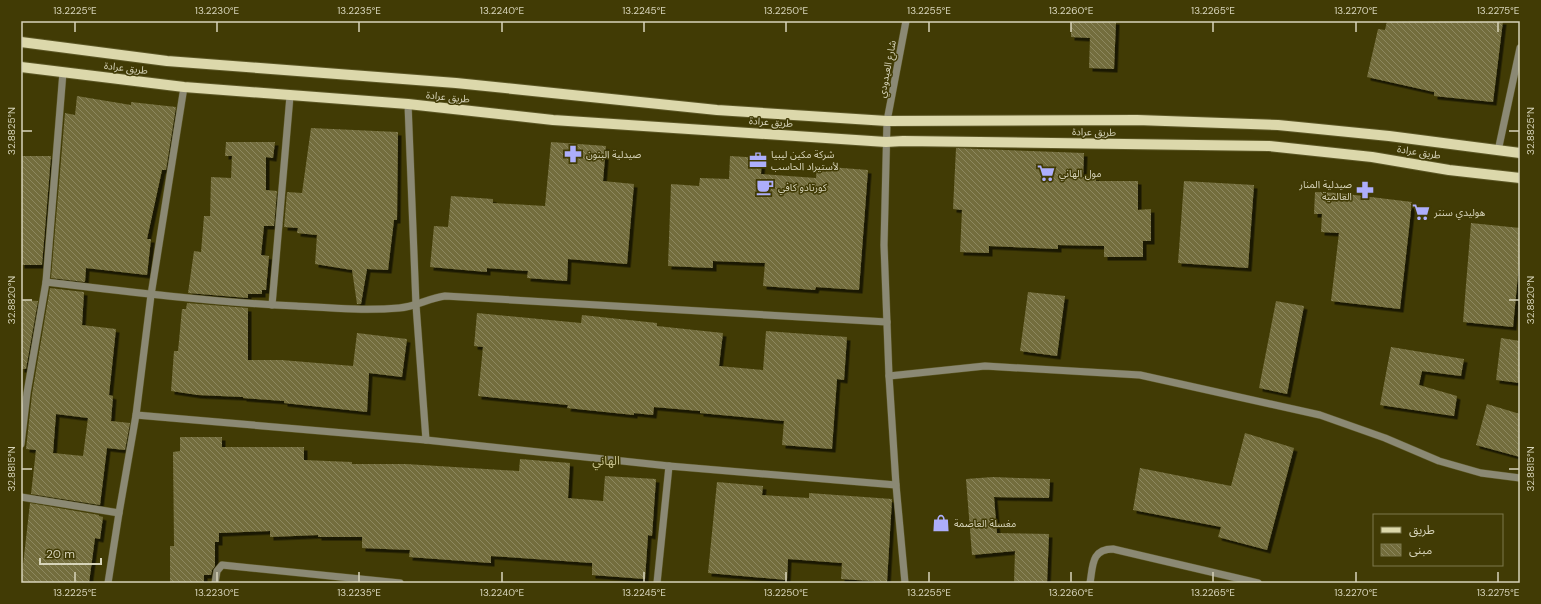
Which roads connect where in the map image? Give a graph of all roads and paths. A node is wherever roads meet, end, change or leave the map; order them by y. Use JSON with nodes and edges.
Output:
{"nodes":[{"id":1,"x":906,"y":21,"type":"edge"},
{"id":2,"x":21,"y":42,"type":"edge"},
{"id":3,"x":1520,"y":48,"type":"edge"},
{"id":4,"x":21,"y":67,"type":"edge"},
{"id":5,"x":64,"y":72,"type":"junction"},
{"id":6,"x":184,"y":87,"type":"junction"},
{"id":7,"x":290,"y":96,"type":"junction"},
{"id":8,"x":408,"y":104,"type":"junction"},
{"id":9,"x":887,"y":121,"type":"junction"},
{"id":10,"x":886,"y":142,"type":"junction"},
{"id":11,"x":1498,"y":151,"type":"junction"},
{"id":12,"x":1520,"y":153,"type":"edge"},
{"id":13,"x":1520,"y":178,"type":"edge"},
{"id":14,"x":46,"y":282,"type":"junction"},
{"id":15,"x":151,"y":295,"type":"junction"},
{"id":16,"x":272,"y":305,"type":"junction"},
{"id":17,"x":416,"y":305,"type":"junction"},
{"id":18,"x":887,"y":322,"type":"junction"},
{"id":19,"x":889,"y":376,"type":"junction"},
{"id":20,"x":24,"y":393,"type":"edge"},
{"id":21,"x":136,"y":415,"type":"junction"},
{"id":22,"x":426,"y":440,"type":"junction"},
{"id":23,"x":21,"y":444,"type":"edge"},
{"id":24,"x":669,"y":466,"type":"junction"},
{"id":25,"x":1520,"y":478,"type":"edge"},
{"id":26,"x":896,"y":485,"type":"junction"},
{"id":27,"x":21,"y":497,"type":"edge"},
{"id":28,"x":119,"y":513,"type":"junction"},
{"id":29,"x":108,"y":583,"type":"edge"},
{"id":30,"x":215,"y":583,"type":"edge"},
{"id":31,"x":400,"y":583,"type":"edge"},
{"id":32,"x":657,"y":583,"type":"edge"},
{"id":33,"x":905,"y":583,"type":"edge"},
{"id":34,"x":1090,"y":583,"type":"edge"},
{"id":35,"x":1258,"y":583,"type":"edge"}],
"edges":[{"from":1,"to":9,"type":"street","name":"شارع العيدودي"},
{"from":2,"to":9,"type":"main road","name":"طريق عرادة"},
{"from":3,"to":11,"type":"street"},
{"from":4,"to":5,"type":"main road","name":"طريق عرادة"},
{"from":5,"to":6,"type":"main road","name":"طريق عرادة"},
{"from":5,"to":14,"type":"street"},
{"from":6,"to":7,"type":"main road","name":"طريق عرادة"},
{"from":6,"to":15,"type":"street"},
{"from":7,"to":8,"type":"main road","name":"طريق عرادة"},
{"from":7,"to":16,"type":"street"},
{"from":8,"to":10,"type":"main road","name":"طريق عرادة"},
{"from":8,"to":17,"type":"street"},
{"from":9,"to":10,"type":"street","name":"شارع العيدودي"},
{"from":9,"to":11,"type":"main road","name":"طريق عرادة"},
{"from":10,"to":13,"type":"main road","name":"طريق عرادة"},
{"from":10,"to":18,"type":"street","name":"شارع العيدودي"},
{"from":11,"to":12,"type":"main road","name":"طريق عرادة"},
{"from":14,"to":15,"type":"street"},
{"from":14,"to":20,"type":"street"},
{"from":15,"to":16,"type":"street"},
{"from":15,"to":21,"type":"street"},
{"from":16,"to":17,"type":"street"},
{"from":17,"to":18,"type":"street"},
{"from":17,"to":22,"type":"street"},
{"from":18,"to":19,"type":"street","name":"شارع العيدودي"},
{"from":19,"to":25,"type":"street"},
{"from":19,"to":26,"type":"street","name":"شارع العيدودي"},
{"from":20,"to":23,"type":"street"},
{"from":21,"to":22,"type":"street"},
{"from":21,"to":28,"type":"street"},
{"from":22,"to":24,"type":"street"},
{"from":24,"to":26,"type":"street"},
{"from":24,"to":32,"type":"street"},
{"from":26,"to":33,"type":"street","name":"شارع العيدودي"},
{"from":27,"to":28,"type":"street"},
{"from":28,"to":29,"type":"street"},
{"from":30,"to":31,"type":"street"},
{"from":34,"to":35,"type":"street"}]}
